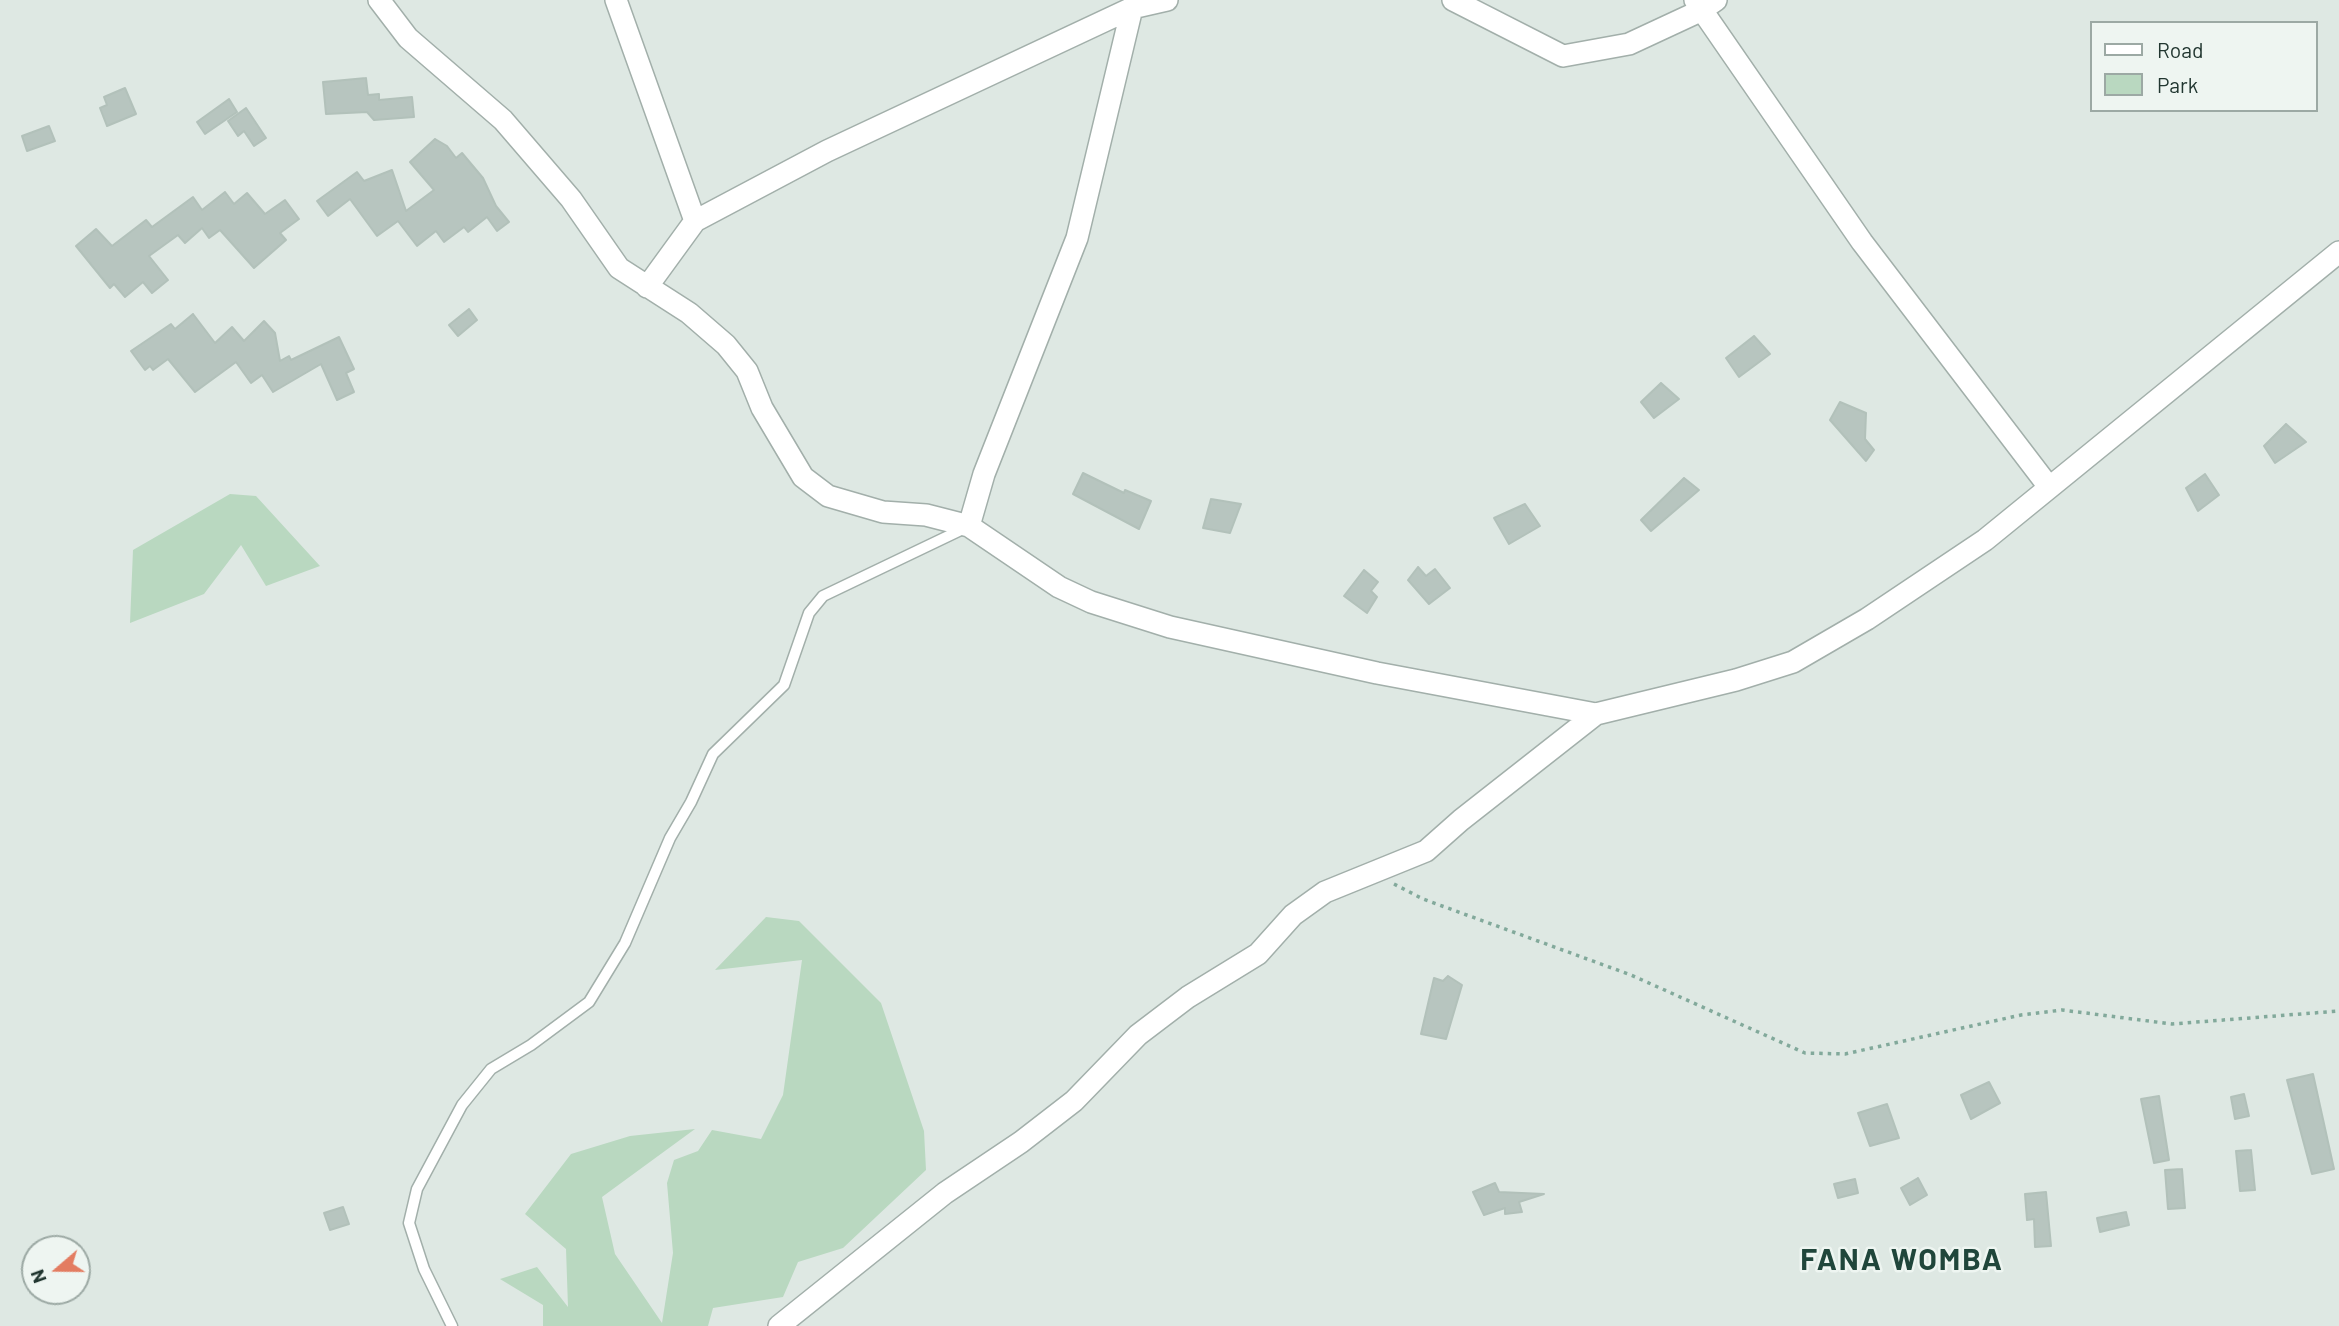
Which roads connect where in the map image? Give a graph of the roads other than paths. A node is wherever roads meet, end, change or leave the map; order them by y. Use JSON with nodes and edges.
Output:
{"nodes":[{"id":1,"x":379,"y":0,"type":"edge"},
{"id":2,"x":616,"y":0,"type":"edge"},
{"id":3,"x":1167,"y":0,"type":"edge"},
{"id":4,"x":1453,"y":0,"type":"edge"},
{"id":5,"x":1704,"y":4,"type":"edge"},
{"id":6,"x":1132,"y":8,"type":"junction"},
{"id":7,"x":695,"y":221,"type":"junction"},
{"id":8,"x":2339,"y":252,"type":"edge"},
{"id":9,"x":647,"y":287,"type":"junction"},
{"id":10,"x":2049,"y":487,"type":"junction"},
{"id":11,"x":969,"y":526,"type":"junction"},
{"id":12,"x":1596,"y":714,"type":"junction"},
{"id":13,"x":452,"y":1326,"type":"edge"},
{"id":14,"x":779,"y":1326,"type":"edge"}],
"edges":[{"from":1,"to":9,"type":"street"},
{"from":2,"to":7,"type":"street"},
{"from":3,"to":6,"type":"street"},
{"from":4,"to":5,"type":"street"},
{"from":5,"to":10,"type":"street"},
{"from":6,"to":7,"type":"street"},
{"from":6,"to":11,"type":"street"},
{"from":7,"to":9,"type":"street"},
{"from":8,"to":10,"type":"street"},
{"from":9,"to":11,"type":"street"},
{"from":10,"to":12,"type":"street"},
{"from":11,"to":12,"type":"street"},
{"from":11,"to":13,"type":"lane"},
{"from":12,"to":14,"type":"street"}]}
